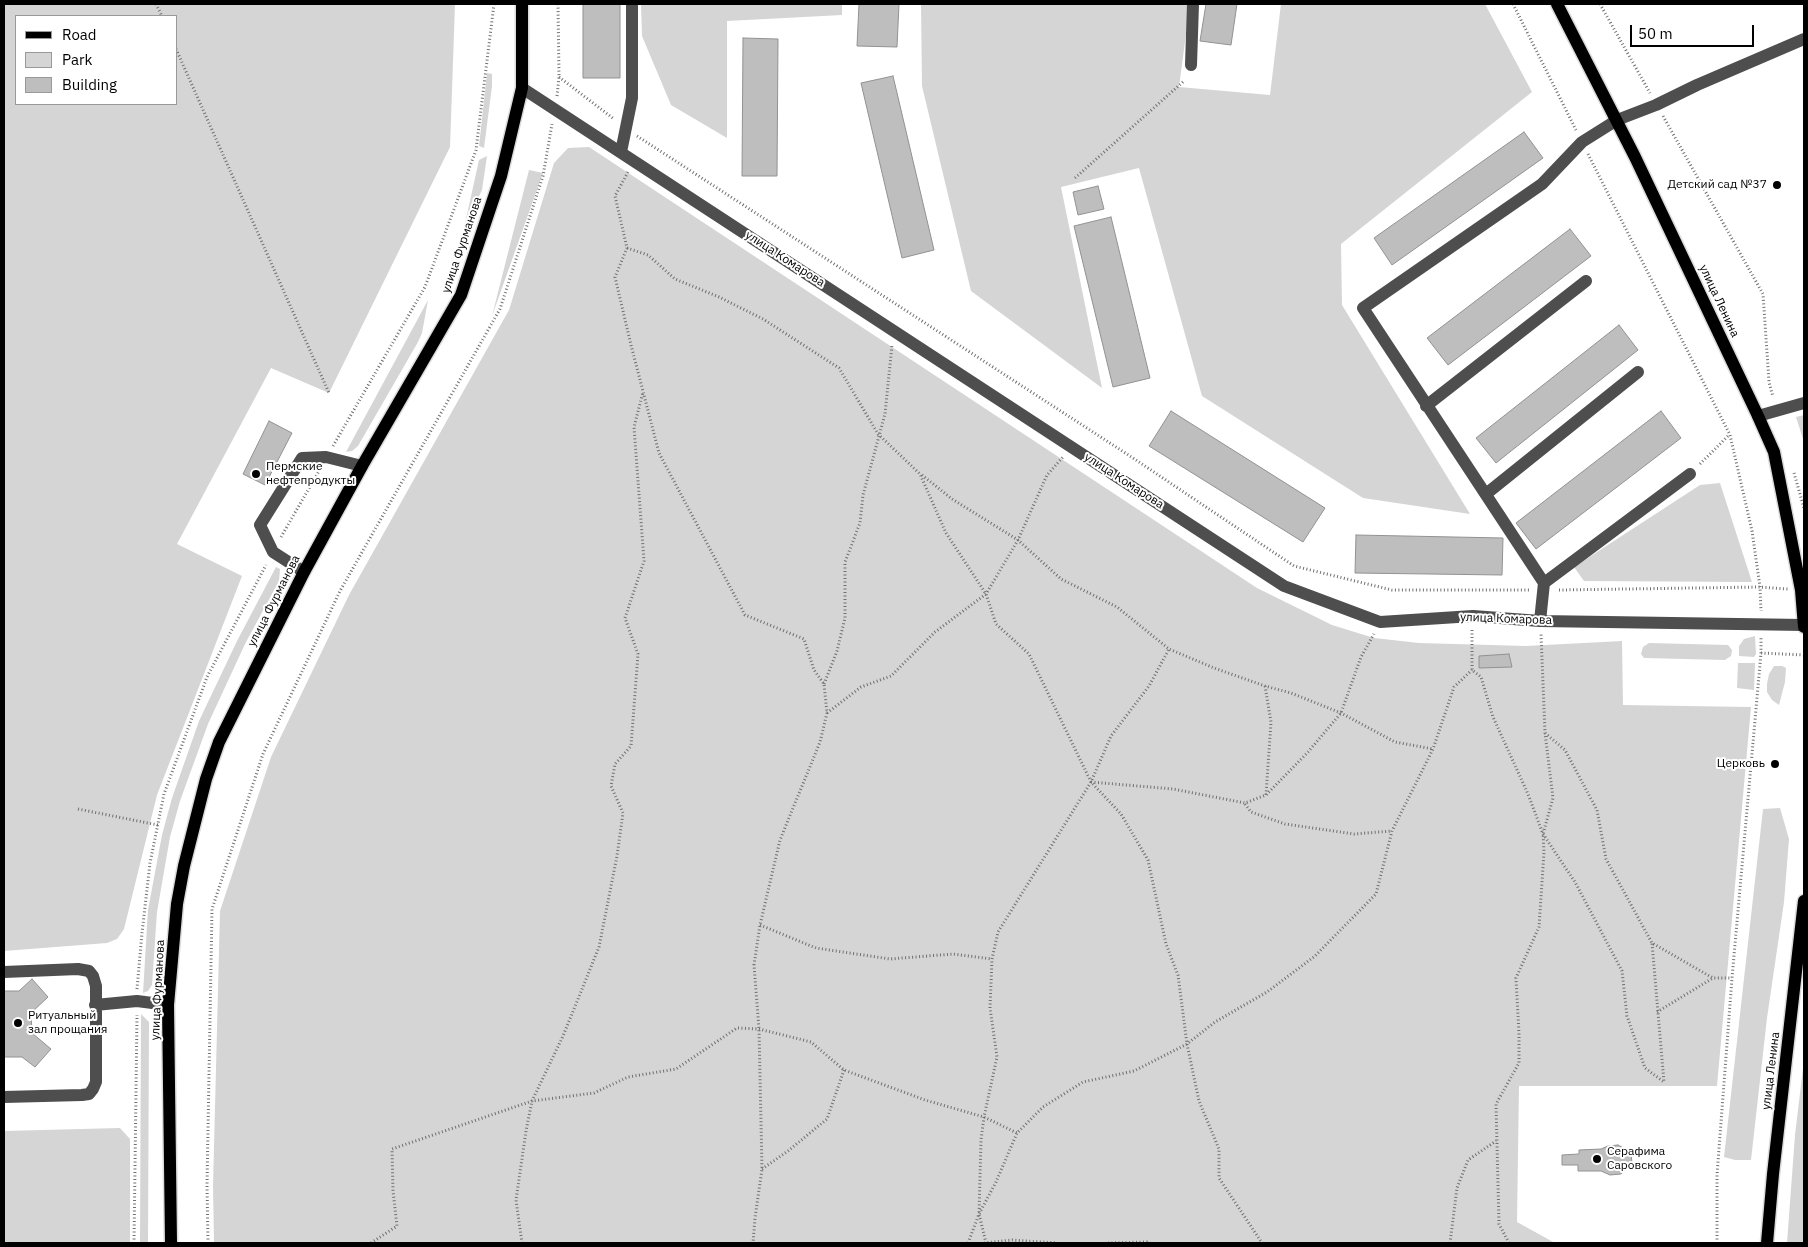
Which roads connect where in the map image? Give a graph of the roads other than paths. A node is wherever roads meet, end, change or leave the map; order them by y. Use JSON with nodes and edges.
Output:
{"nodes":[{"id":1,"x":522,"y":4,"type":"edge"},
{"id":2,"x":632,"y":4,"type":"edge"},
{"id":3,"x":1193,"y":4,"type":"edge"},
{"id":4,"x":1557,"y":4,"type":"edge"},
{"id":5,"x":1804,"y":39,"type":"edge"},
{"id":6,"x":1191,"y":65,"type":"dead end"},
{"id":7,"x":522,"y":88,"type":"junction"},
{"id":8,"x":1617,"y":120,"type":"junction"},
{"id":9,"x":621,"y":152,"type":"junction"},
{"id":10,"x":1586,"y":281,"type":"dead end"},
{"id":11,"x":1638,"y":372,"type":"dead end"},
{"id":12,"x":1804,"y":403,"type":"edge"},
{"id":13,"x":1426,"y":406,"type":"junction"},
{"id":14,"x":1758,"y":416,"type":"junction"},
{"id":15,"x":362,"y":466,"type":"junction"},
{"id":16,"x":1690,"y":474,"type":"road end"},
{"id":17,"x":1486,"y":494,"type":"junction"},
{"id":18,"x":304,"y":572,"type":"junction"},
{"id":19,"x":1544,"y":587,"type":"junction"},
{"id":20,"x":1540,"y":621,"type":"junction"},
{"id":21,"x":1804,"y":626,"type":"edge"},
{"id":22,"x":1804,"y":901,"type":"edge"},
{"id":23,"x":4,"y":972,"type":"edge"},
{"id":24,"x":95,"y":1005,"type":"junction"},
{"id":25,"x":168,"y":1005,"type":"junction"},
{"id":26,"x":4,"y":1096,"type":"edge"},
{"id":27,"x":170,"y":1243,"type":"edge"},
{"id":28,"x":1767,"y":1243,"type":"edge"}],
"edges":[{"from":1,"to":7,"type":"main road","name":"улица Фурманова"},
{"from":2,"to":9,"type":"street"},
{"from":3,"to":6,"type":"street"},
{"from":4,"to":8,"type":"main road","name":"улица Ленина"},
{"from":5,"to":8,"type":"street"},
{"from":7,"to":9,"type":"street","name":"улица Комарова"},
{"from":7,"to":15,"type":"main road","name":"улица Фурманова"},
{"from":8,"to":13,"type":"street"},
{"from":8,"to":14,"type":"main road","name":"улица Ленина"},
{"from":9,"to":20,"type":"street","name":"улица Комарова"},
{"from":10,"to":13,"type":"street"},
{"from":11,"to":17,"type":"street"},
{"from":12,"to":14,"type":"street"},
{"from":13,"to":17,"type":"street"},
{"from":14,"to":21,"type":"main road","name":"улица Ленина"},
{"from":15,"to":18,"type":"main road","name":"улица Фурманова"},
{"from":15,"to":18,"type":"street"},
{"from":16,"to":19,"type":"street"},
{"from":17,"to":19,"type":"street"},
{"from":18,"to":25,"type":"main road","name":"улица Фурманова"},
{"from":19,"to":20,"type":"street"},
{"from":20,"to":21,"type":"street","name":"улица Комарова"},
{"from":22,"to":28,"type":"main road","name":"улица Ленина"},
{"from":23,"to":24,"type":"street"},
{"from":24,"to":25,"type":"street"},
{"from":24,"to":26,"type":"street"},
{"from":25,"to":27,"type":"main road","name":"улица Фурманова"}]}
